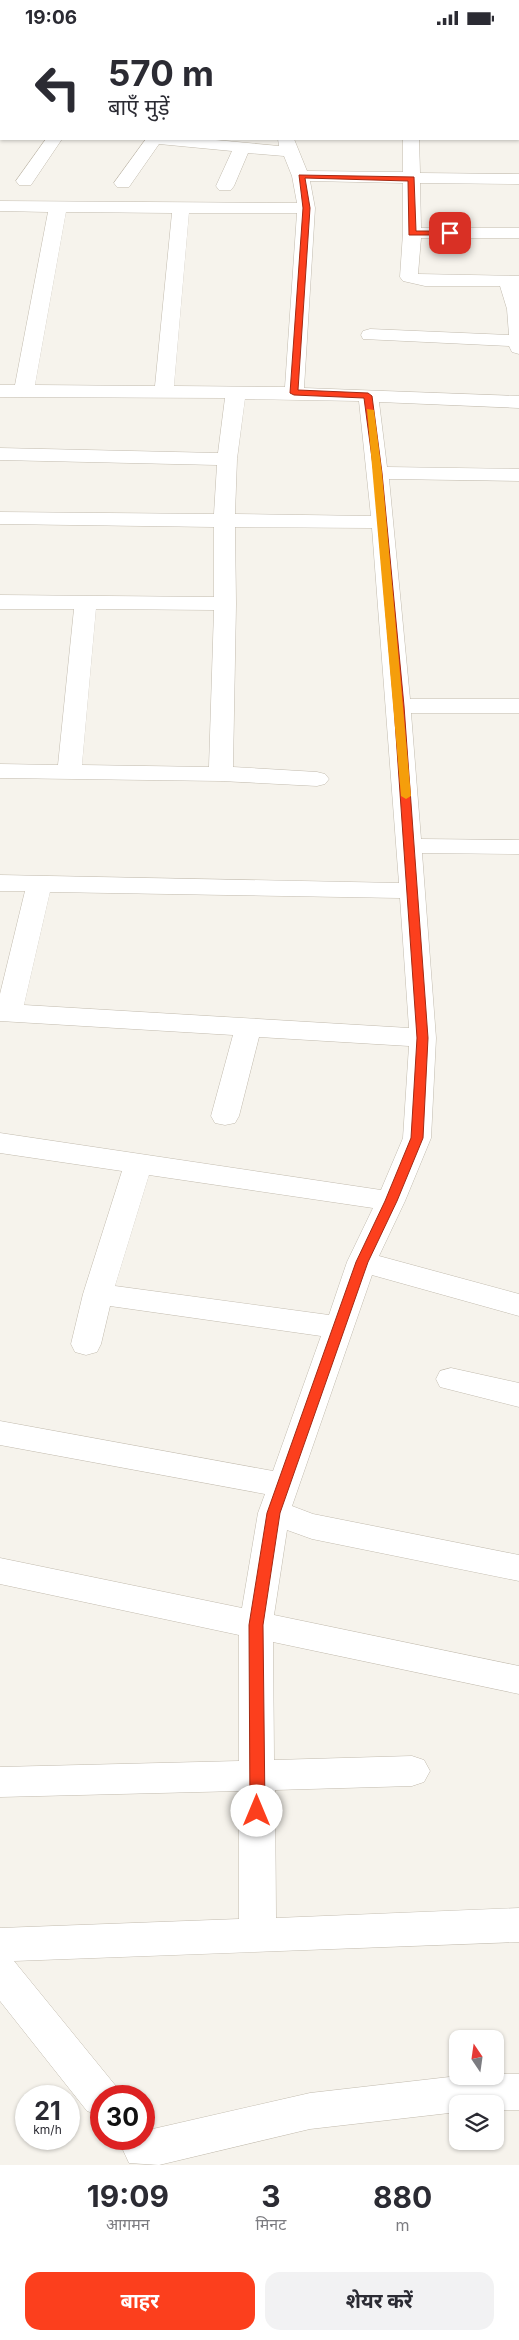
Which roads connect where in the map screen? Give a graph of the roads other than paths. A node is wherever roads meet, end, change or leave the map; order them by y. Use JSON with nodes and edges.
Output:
{"nodes":[{"id":1,"x":53,"y":140,"type":"edge"},
{"id":2,"x":154,"y":140,"type":"edge"},
{"id":3,"x":166,"y":140,"type":"edge"},
{"id":4,"x":411,"y":140,"type":"edge"},
{"id":5,"x":288,"y":145,"type":"edge"},
{"id":6,"x":242,"y":147,"type":"junction"},
{"id":7,"x":301,"y":176,"type":"junction"},
{"id":8,"x":411,"y":179,"type":"junction"},
{"id":9,"x":519,"y":179,"type":"edge"},
{"id":10,"x":25,"y":181,"type":"dead end"},
{"id":11,"x":123,"y":183,"type":"dead end"},
{"id":12,"x":225,"y":186,"type":"dead end"},
{"id":13,"x":0,"y":206,"type":"edge"},
{"id":14,"x":58,"y":207,"type":"junction"},
{"id":15,"x":181,"y":208,"type":"junction"},
{"id":16,"x":306,"y":208,"type":"junction"},
{"id":17,"x":412,"y":233,"type":"junction"},
{"id":18,"x":519,"y":233,"type":"edge"},
{"id":19,"x":513,"y":281,"type":"edge"},
{"id":20,"x":370,"y":335,"type":"dead end"},
{"id":21,"x":519,"y":341,"type":"edge"},
{"id":22,"x":519,"y":348,"type":"edge"},
{"id":23,"x":0,"y":391,"type":"edge"},
{"id":24,"x":24,"y":391,"type":"junction"},
{"id":25,"x":164,"y":392,"type":"junction"},
{"id":26,"x":236,"y":392,"type":"junction"},
{"id":27,"x":294,"y":393,"type":"junction"},
{"id":28,"x":368,"y":396,"type":"junction"},
{"id":29,"x":519,"y":402,"type":"edge"},
{"id":30,"x":0,"y":454,"type":"edge"},
{"id":31,"x":227,"y":459,"type":"junction"},
{"id":32,"x":378,"y":473,"type":"junction"},
{"id":33,"x":519,"y":475,"type":"edge"},
{"id":34,"x":0,"y":518,"type":"edge"},
{"id":35,"x":224,"y":521,"type":"junction"},
{"id":36,"x":381,"y":522,"type":"junction"},
{"id":37,"x":0,"y":602,"type":"edge"},
{"id":38,"x":86,"y":603,"type":"junction"},
{"id":39,"x":225,"y":604,"type":"junction"},
{"id":40,"x":399,"y":706,"type":"junction"},
{"id":41,"x":519,"y":706,"type":"edge"},
{"id":42,"x":0,"y":771,"type":"edge"},
{"id":43,"x":69,"y":772,"type":"junction"},
{"id":44,"x":221,"y":774,"type":"junction"},
{"id":45,"x":317,"y":779,"type":"dead end"},
{"id":46,"x":410,"y":846,"type":"junction"},
{"id":47,"x":519,"y":847,"type":"edge"},
{"id":48,"x":0,"y":883,"type":"edge"},
{"id":49,"x":39,"y":883,"type":"junction"},
{"id":50,"x":411,"y":891,"type":"junction"},
{"id":51,"x":4,"y":1012,"type":"edge"},
{"id":52,"x":248,"y":1028,"type":"junction"},
{"id":53,"x":423,"y":1038,"type":"junction"},
{"id":54,"x":225,"y":1116,"type":"dead end"},
{"id":55,"x":0,"y":1143,"type":"edge"},
{"id":56,"x":139,"y":1163,"type":"junction"},
{"id":57,"x":391,"y":1201,"type":"junction"},
{"id":58,"x":362,"y":1262,"type":"junction"},
{"id":59,"x":98,"y":1294,"type":"junction"},
{"id":60,"x":519,"y":1305,"type":"edge"},
{"id":61,"x":339,"y":1327,"type":"junction"},
{"id":62,"x":86,"y":1344,"type":"dead end"},
{"id":63,"x":451,"y":1379,"type":"dead end"},
{"id":64,"x":519,"y":1395,"type":"edge"},
{"id":65,"x":0,"y":1433,"type":"edge"},
{"id":66,"x":279,"y":1499,"type":"junction"},
{"id":67,"x":519,"y":1568,"type":"edge"},
{"id":68,"x":0,"y":1571,"type":"edge"},
{"id":69,"x":256,"y":1625,"type":"junction"},
{"id":70,"x":519,"y":1680,"type":"edge"},
{"id":71,"x":412,"y":1771,"type":"dead end"},
{"id":72,"x":257,"y":1775,"type":"junction"},
{"id":73,"x":0,"y":1781,"type":"edge"},
{"id":74,"x":519,"y":1925,"type":"edge"},
{"id":75,"x":258,"y":1936,"type":"junction"},
{"id":76,"x":0,"y":1945,"type":"edge"},
{"id":77,"x":4,"y":1984,"type":"edge"},
{"id":78,"x":90,"y":2085,"type":"edge"},
{"id":79,"x":519,"y":2092,"type":"edge"},
{"id":80,"x":144,"y":2151,"type":"edge"}],
"edges":[{"from":1,"to":10,"type":"street"},
{"from":2,"to":11,"type":"street"},
{"from":3,"to":6,"type":"street"},
{"from":4,"to":8,"type":"street"},
{"from":5,"to":6,"type":"street"},
{"from":5,"to":7,"type":"street"},
{"from":6,"to":12,"type":"street"},
{"from":7,"to":8,"type":"street"},
{"from":7,"to":16,"type":"street"},
{"from":8,"to":9,"type":"street"},
{"from":8,"to":17,"type":"street"},
{"from":13,"to":14,"type":"street"},
{"from":14,"to":15,"type":"street"},
{"from":14,"to":24,"type":"street"},
{"from":15,"to":16,"type":"street"},
{"from":15,"to":25,"type":"street"},
{"from":16,"to":27,"type":"street"},
{"from":17,"to":18,"type":"street"},
{"from":17,"to":19,"type":"street"},
{"from":19,"to":21,"type":"street"},
{"from":20,"to":21,"type":"street"},
{"from":21,"to":22,"type":"street"},
{"from":23,"to":24,"type":"street"},
{"from":24,"to":25,"type":"street"},
{"from":25,"to":26,"type":"street"},
{"from":26,"to":27,"type":"street"},
{"from":26,"to":31,"type":"street"},
{"from":27,"to":28,"type":"street"},
{"from":28,"to":29,"type":"street"},
{"from":28,"to":32,"type":"street"},
{"from":30,"to":31,"type":"street"},
{"from":31,"to":35,"type":"street"},
{"from":32,"to":33,"type":"street"},
{"from":32,"to":36,"type":"street"},
{"from":34,"to":35,"type":"street"},
{"from":35,"to":36,"type":"street"},
{"from":35,"to":39,"type":"street"},
{"from":36,"to":40,"type":"street"},
{"from":37,"to":38,"type":"street"},
{"from":38,"to":39,"type":"street"},
{"from":38,"to":43,"type":"street"},
{"from":39,"to":44,"type":"street"},
{"from":40,"to":41,"type":"street"},
{"from":40,"to":46,"type":"street"},
{"from":42,"to":43,"type":"street"},
{"from":43,"to":44,"type":"street"},
{"from":44,"to":45,"type":"street"},
{"from":46,"to":47,"type":"street"},
{"from":46,"to":50,"type":"street"},
{"from":48,"to":49,"type":"street"},
{"from":49,"to":50,"type":"street"},
{"from":49,"to":51,"type":"street"},
{"from":50,"to":53,"type":"street"},
{"from":51,"to":52,"type":"street"},
{"from":52,"to":53,"type":"street"},
{"from":52,"to":54,"type":"street"},
{"from":53,"to":57,"type":"street"},
{"from":55,"to":56,"type":"street"},
{"from":56,"to":57,"type":"street"},
{"from":56,"to":59,"type":"street"},
{"from":57,"to":58,"type":"street"},
{"from":58,"to":60,"type":"street"},
{"from":58,"to":61,"type":"street"},
{"from":59,"to":61,"type":"street"},
{"from":59,"to":62,"type":"street"},
{"from":61,"to":66,"type":"street"},
{"from":63,"to":64,"type":"street"},
{"from":65,"to":66,"type":"street"},
{"from":66,"to":67,"type":"street"},
{"from":66,"to":69,"type":"street"},
{"from":68,"to":69,"type":"street"},
{"from":69,"to":70,"type":"street"},
{"from":69,"to":72,"type":"street"},
{"from":71,"to":72,"type":"street"},
{"from":72,"to":73,"type":"street"},
{"from":72,"to":75,"type":"street"},
{"from":74,"to":75,"type":"street"},
{"from":75,"to":76,"type":"street"},
{"from":77,"to":78,"type":"street"},
{"from":79,"to":80,"type":"street"}]}
